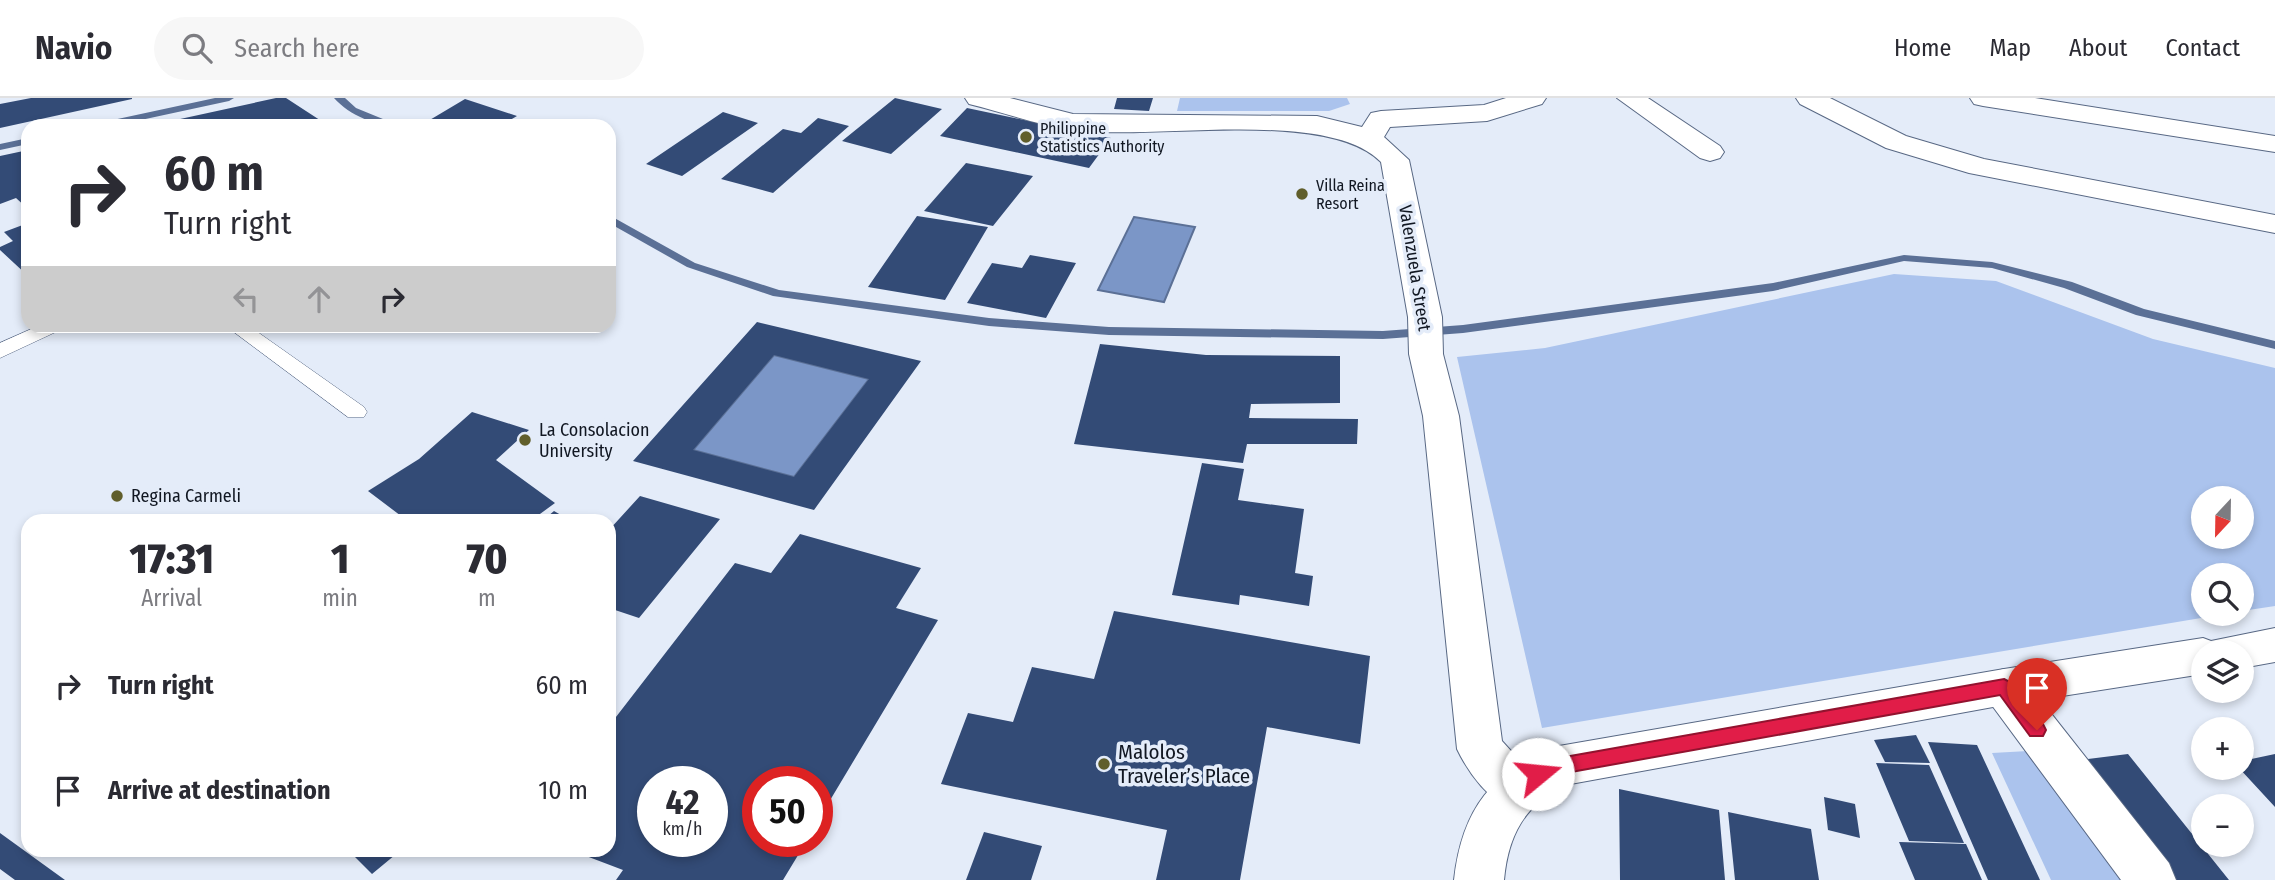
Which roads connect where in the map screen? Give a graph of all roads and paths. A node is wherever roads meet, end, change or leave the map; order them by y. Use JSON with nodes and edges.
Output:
{"nodes":[{"id":1,"x":978,"y":98,"type":"edge"},
{"id":2,"x":1533,"y":98,"type":"edge"},
{"id":3,"x":1630,"y":98,"type":"edge"},
{"id":4,"x":1809,"y":98,"type":"edge"},
{"id":5,"x":1870,"y":98,"type":"edge"},
{"id":6,"x":1983,"y":98,"type":"edge"},
{"id":7,"x":1375,"y":118,"type":"edge"},
{"id":8,"x":1896,"y":142,"type":"junction"},
{"id":9,"x":2275,"y":144,"type":"edge"},
{"id":10,"x":1710,"y":152,"type":"dead end"},
{"id":11,"x":2275,"y":206,"type":"edge"},
{"id":12,"x":2261,"y":222,"type":"edge"},
{"id":13,"x":38,"y":333,"type":"edge"},
{"id":14,"x":246,"y":333,"type":"edge"},
{"id":15,"x":0,"y":351,"type":"edge"},
{"id":16,"x":356,"y":412,"type":"dead end"},
{"id":17,"x":2275,"y":645,"type":"edge"},
{"id":18,"x":2254,"y":648,"type":"edge"},
{"id":19,"x":2191,"y":658,"type":"edge"},
{"id":20,"x":2004,"y":687,"type":"junction"},
{"id":21,"x":1516,"y":790,"type":"junction"},
{"id":22,"x":1479,"y":880,"type":"edge"},
{"id":23,"x":2151,"y":880,"type":"edge"}],
"edges":[{"from":1,"to":7,"type":"street","name":"Valenzuela Street"},
{"from":2,"to":7,"type":"street"},
{"from":3,"to":10,"type":"street"},
{"from":4,"to":8,"type":"street"},
{"from":5,"to":8,"type":"street"},
{"from":6,"to":9,"type":"street"},
{"from":7,"to":21,"type":"street","name":"Valenzuela Street"},
{"from":8,"to":12,"type":"street"},
{"from":11,"to":12,"type":"street"},
{"from":13,"to":15,"type":"lane"},
{"from":14,"to":16,"type":"lane"},
{"from":17,"to":18,"type":"street"},
{"from":19,"to":20,"type":"street"},
{"from":20,"to":21,"type":"street"},
{"from":20,"to":23,"type":"street"},
{"from":21,"to":22,"type":"street"}]}
